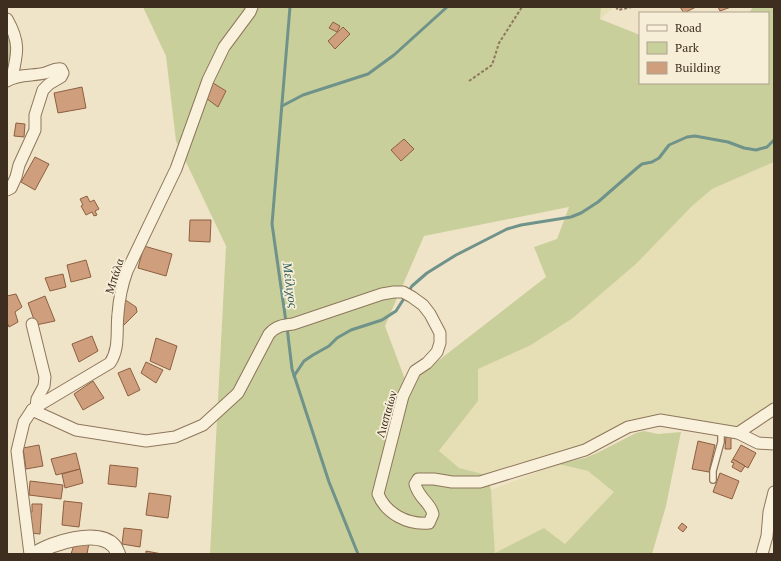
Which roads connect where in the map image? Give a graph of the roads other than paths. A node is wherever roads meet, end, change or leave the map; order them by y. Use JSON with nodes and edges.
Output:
{"nodes":[{"id":1,"x":252,"y":7,"type":"edge"},
{"id":2,"x":7,"y":19,"type":"edge"},
{"id":3,"x":10,"y":79,"type":"edge"},
{"id":4,"x":7,"y":190,"type":"edge"},
{"id":5,"x":32,"y":324,"type":"dead end"},
{"id":6,"x":34,"y":409,"type":"junction"},
{"id":7,"x":774,"y":409,"type":"edge"},
{"id":8,"x":721,"y":430,"type":"junction"},
{"id":9,"x":738,"y":433,"type":"junction"},
{"id":10,"x":774,"y":444,"type":"edge"},
{"id":11,"x":12,"y":452,"type":"edge"},
{"id":12,"x":713,"y":480,"type":"dead end"},
{"id":13,"x":774,"y":492,"type":"edge"},
{"id":14,"x":30,"y":554,"type":"edge"},
{"id":15,"x":34,"y":554,"type":"edge"},
{"id":16,"x":118,"y":554,"type":"edge"},
{"id":17,"x":762,"y":554,"type":"edge"}],
"edges":[{"from":1,"to":6,"type":"street","name":"Μπάλα"},
{"from":2,"to":3,"type":"street"},
{"from":3,"to":4,"type":"street"},
{"from":5,"to":6,"type":"street"},
{"from":6,"to":8,"type":"street","name":"Λιαπαίων"},
{"from":6,"to":11,"type":"street"},
{"from":7,"to":9,"type":"street"},
{"from":8,"to":9,"type":"street","name":"Λιαπαίων"},
{"from":8,"to":12,"type":"lane"},
{"from":9,"to":10,"type":"street","name":"Λιαπαίων"},
{"from":11,"to":14,"type":"street"},
{"from":13,"to":17,"type":"street"},
{"from":15,"to":16,"type":"street"}]}
